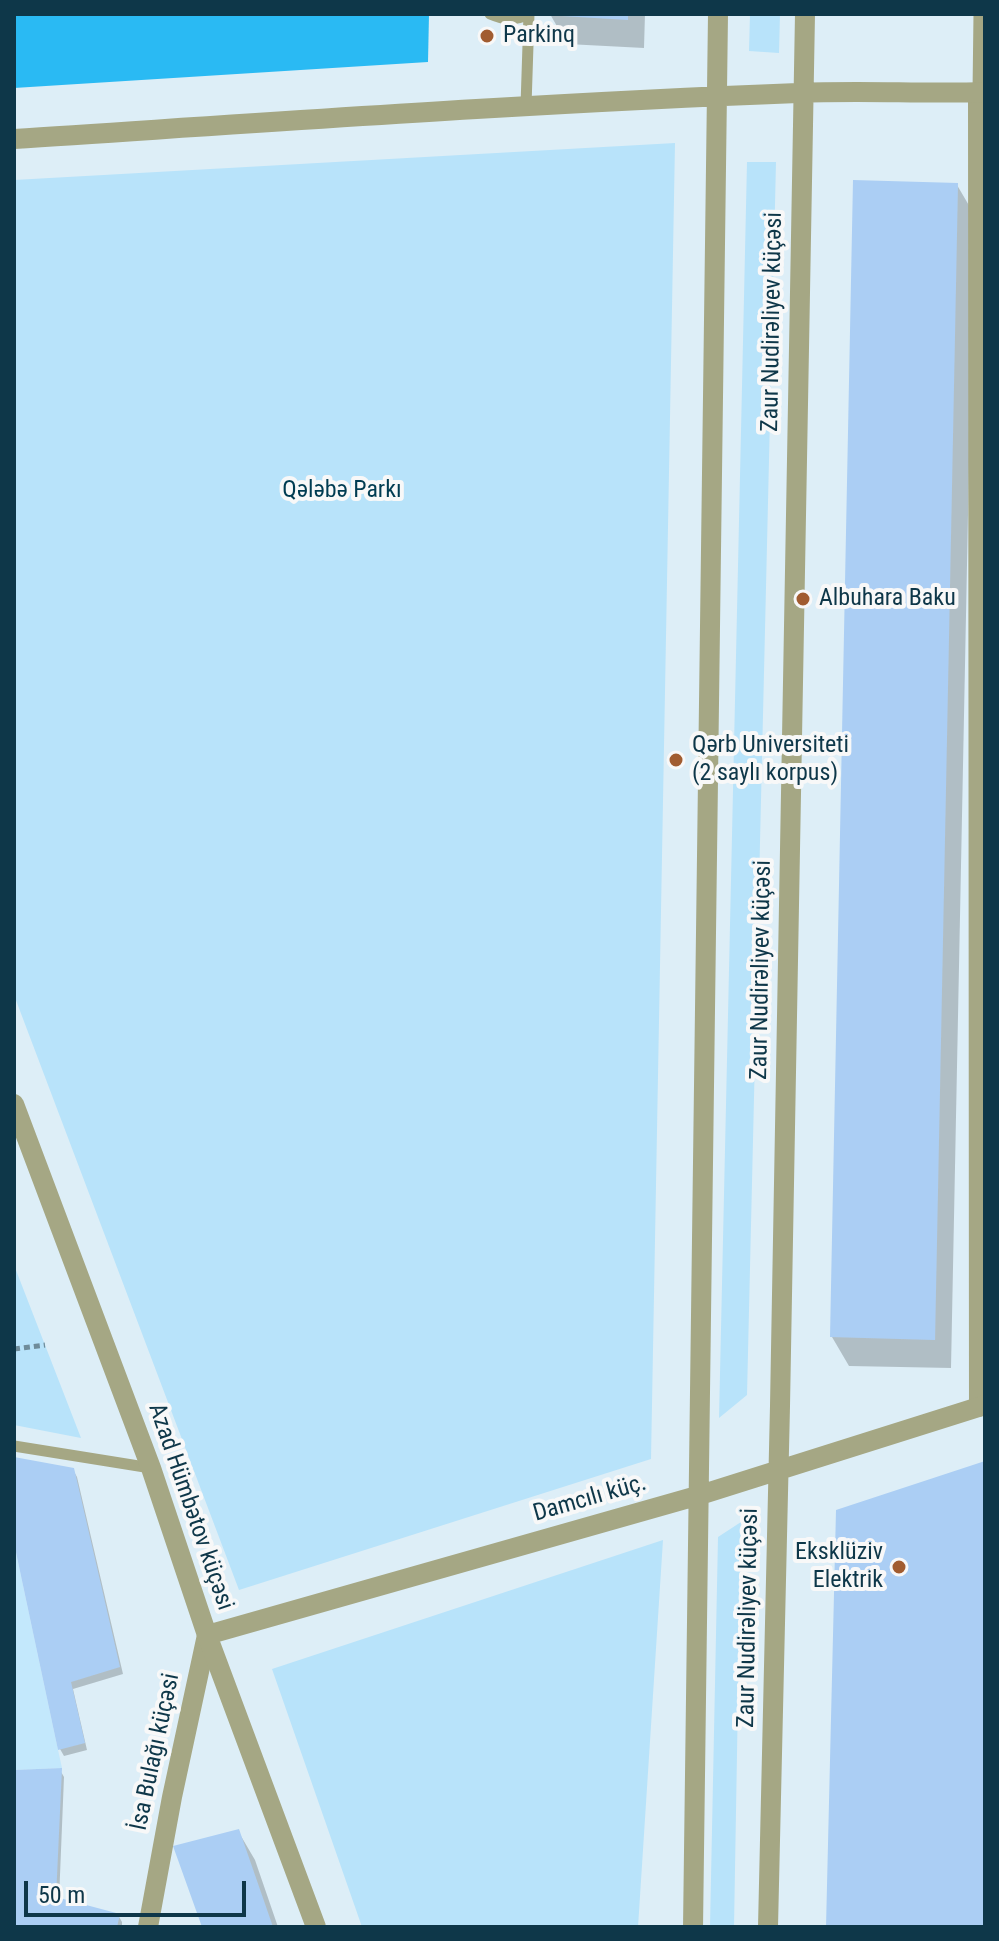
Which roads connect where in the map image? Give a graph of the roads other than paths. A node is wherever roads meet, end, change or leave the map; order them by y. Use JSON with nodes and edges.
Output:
{"nodes":[{"id":1,"x":490,"y":14,"type":"edge"},
{"id":2,"x":529,"y":14,"type":"edge"},
{"id":3,"x":718,"y":14,"type":"edge"},
{"id":4,"x":805,"y":14,"type":"edge"},
{"id":5,"x":979,"y":14,"type":"edge"},
{"id":6,"x":982,"y":92,"type":"edge"},
{"id":7,"x":803,"y":93,"type":"junction"},
{"id":8,"x":715,"y":96,"type":"junction"},
{"id":9,"x":526,"y":106,"type":"junction"},
{"id":10,"x":14,"y":139,"type":"edge"},
{"id":11,"x":14,"y":1104,"type":"edge"},
{"id":12,"x":982,"y":1406,"type":"edge"},
{"id":13,"x":14,"y":1446,"type":"edge"},
{"id":14,"x":151,"y":1468,"type":"junction"},
{"id":15,"x":779,"y":1472,"type":"junction"},
{"id":16,"x":700,"y":1495,"type":"junction"},
{"id":17,"x":207,"y":1635,"type":"junction"},
{"id":18,"x":148,"y":1927,"type":"edge"},
{"id":19,"x":316,"y":1927,"type":"edge"},
{"id":20,"x":693,"y":1927,"type":"edge"},
{"id":21,"x":768,"y":1927,"type":"edge"}],
"edges":[{"from":1,"to":2,"type":"lane"},
{"from":2,"to":9,"type":"lane"},
{"from":3,"to":8,"type":"street"},
{"from":4,"to":7,"type":"street","name":"Zaur Nudirəliyev küçəsi"},
{"from":5,"to":6,"type":"lane"},
{"from":6,"to":7,"type":"street"},
{"from":6,"to":12,"type":"street"},
{"from":7,"to":8,"type":"street"},
{"from":7,"to":15,"type":"street","name":"Zaur Nudirəliyev küçəsi"},
{"from":8,"to":9,"type":"street"},
{"from":8,"to":16,"type":"street"},
{"from":9,"to":10,"type":"street"},
{"from":11,"to":14,"type":"street","name":"Azad Hümbətov küçəsi"},
{"from":12,"to":15,"type":"street","name":"Damcılı küç."},
{"from":13,"to":14,"type":"lane"},
{"from":14,"to":17,"type":"street","name":"Azad Hümbətov küçəsi"},
{"from":15,"to":16,"type":"street","name":"Damcılı küç."},
{"from":15,"to":21,"type":"street","name":"Zaur Nudirəliyev küçəsi"},
{"from":16,"to":17,"type":"street","name":"Damcılı küç."},
{"from":16,"to":20,"type":"street"},
{"from":17,"to":18,"type":"street","name":"İsa Bulağı küçəsi"},
{"from":17,"to":19,"type":"street","name":"Azad Hümbətov küçəsi"}]}
